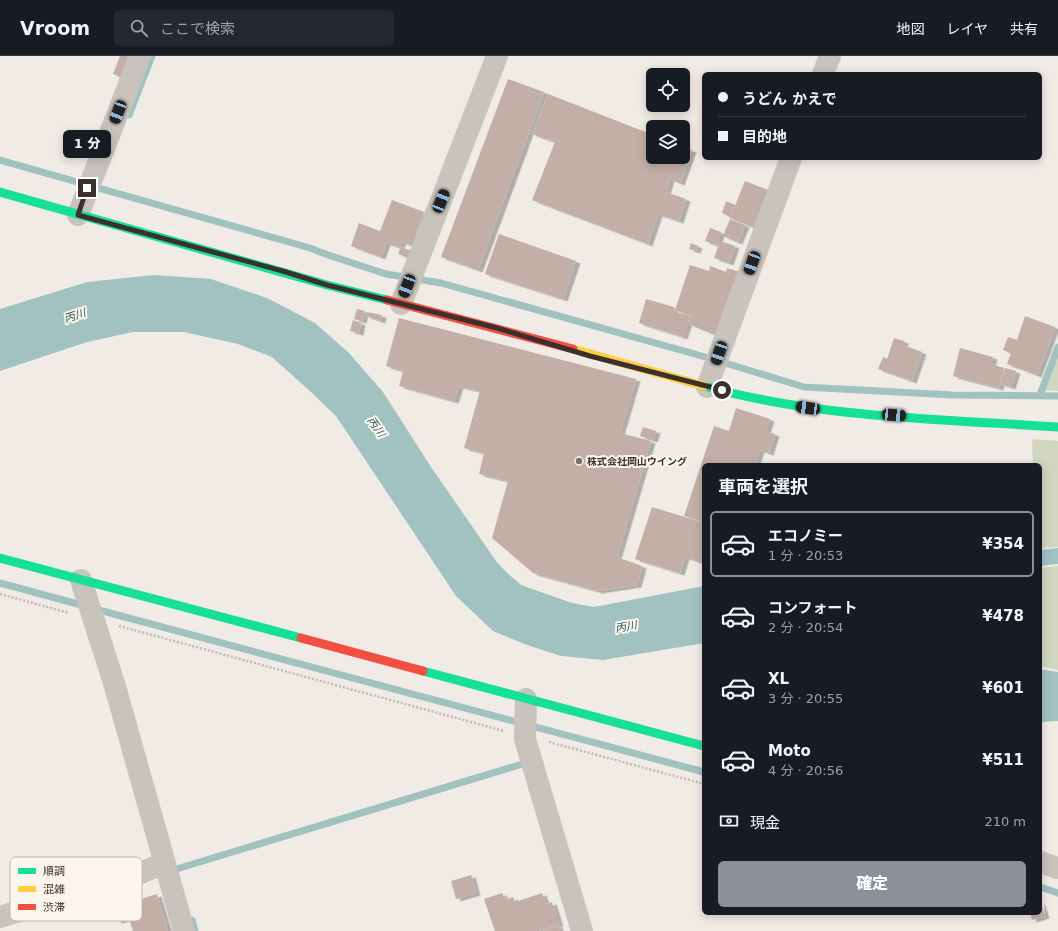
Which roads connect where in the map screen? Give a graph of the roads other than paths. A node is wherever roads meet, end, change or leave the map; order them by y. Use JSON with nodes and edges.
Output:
{"nodes":[{"id":1,"x":140,"y":56,"type":"edge"},
{"id":2,"x":497,"y":56,"type":"edge"},
{"id":3,"x":830,"y":56,"type":"edge"},
{"id":4,"x":824,"y":72,"type":"edge"},
{"id":5,"x":790,"y":160,"type":"edge"},
{"id":6,"x":0,"y":192,"type":"edge"},
{"id":7,"x":80,"y":207,"type":"junction"},
{"id":8,"x":407,"y":287,"type":"junction"},
{"id":9,"x":707,"y":387,"type":"junction"},
{"id":10,"x":1058,"y":427,"type":"edge"},
{"id":11,"x":0,"y":558,"type":"edge"},
{"id":12,"x":83,"y":588,"type":"junction"},
{"id":13,"x":530,"y":735,"type":"junction"},
{"id":14,"x":702,"y":746,"type":"edge"},
{"id":15,"x":1042,"y":863,"type":"edge"},
{"id":16,"x":1058,"y":868,"type":"edge"},
{"id":17,"x":165,"y":870,"type":"junction"},
{"id":18,"x":142,"y":872,"type":"edge"},
{"id":19,"x":10,"y":913,"type":"edge"},
{"id":20,"x":0,"y":916,"type":"edge"},
{"id":21,"x":184,"y":931,"type":"edge"},
{"id":22,"x":582,"y":931,"type":"edge"}],
"edges":[{"from":1,"to":7,"type":"street"},
{"from":2,"to":8,"type":"street"},
{"from":3,"to":4,"type":"street"},
{"from":5,"to":9,"type":"street"},
{"from":6,"to":7,"type":"street"},
{"from":7,"to":8,"type":"street"},
{"from":8,"to":9,"type":"street"},
{"from":9,"to":10,"type":"street"},
{"from":11,"to":12,"type":"street"},
{"from":12,"to":13,"type":"street"},
{"from":12,"to":17,"type":"street"},
{"from":13,"to":14,"type":"street"},
{"from":13,"to":22,"type":"street"},
{"from":15,"to":16,"type":"street"},
{"from":17,"to":18,"type":"street"},
{"from":17,"to":21,"type":"street"},
{"from":19,"to":20,"type":"street"}]}
